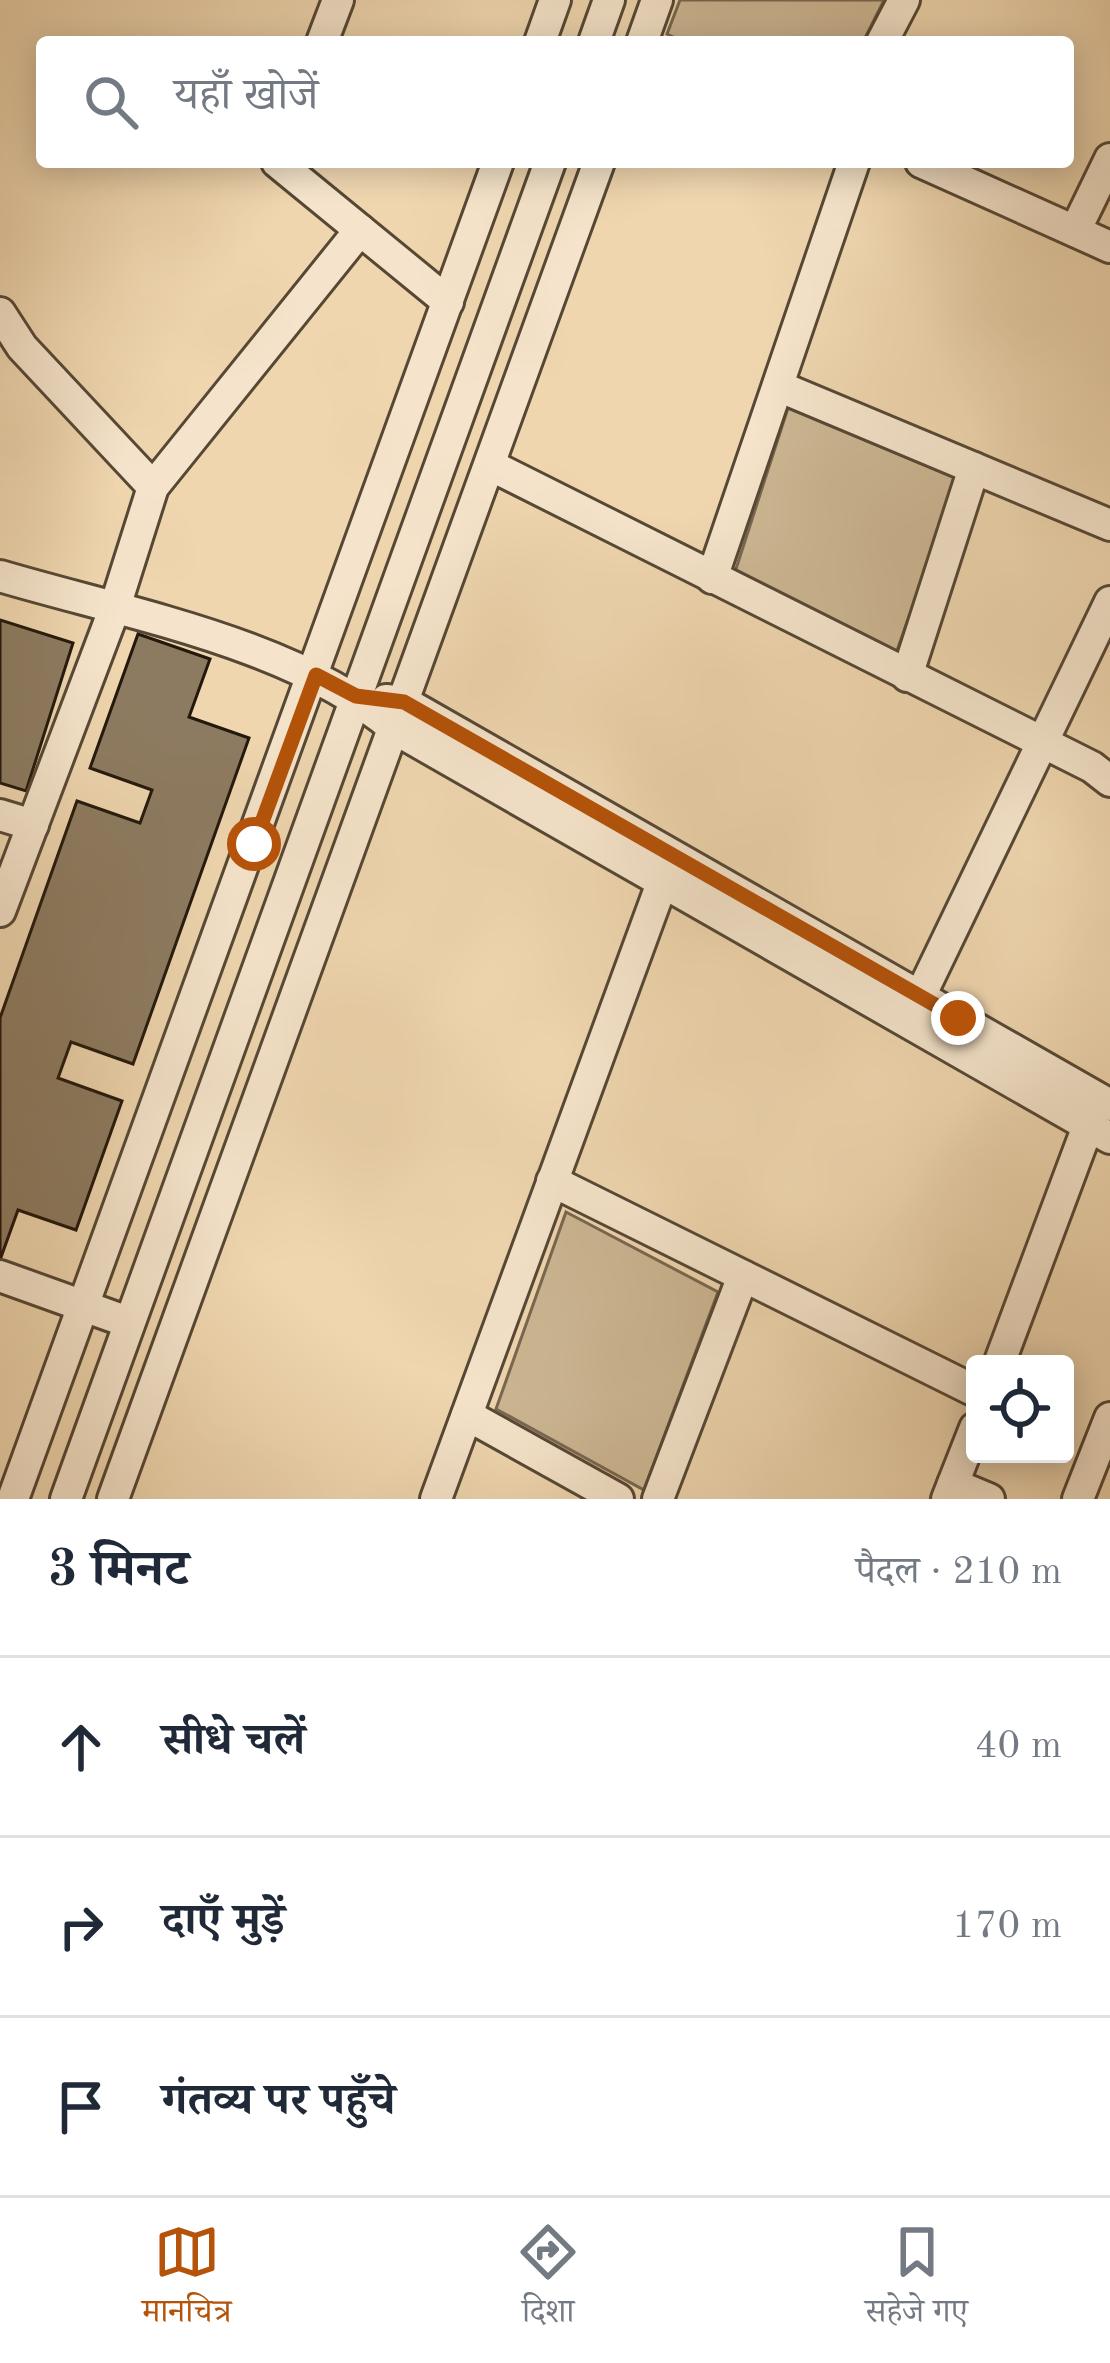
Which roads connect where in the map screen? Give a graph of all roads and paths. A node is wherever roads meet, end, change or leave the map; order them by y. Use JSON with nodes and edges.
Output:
{"nodes":[{"id":1,"x":338,"y":0,"type":"edge"},
{"id":2,"x":555,"y":0,"type":"edge"},
{"id":3,"x":609,"y":0,"type":"edge"},
{"id":4,"x":657,"y":0,"type":"edge"},
{"id":5,"x":904,"y":0,"type":"edge"},
{"id":6,"x":324,"y":36,"type":"edge"},
{"id":7,"x":542,"y":36,"type":"edge"},
{"id":8,"x":596,"y":36,"type":"edge"},
{"id":9,"x":646,"y":36,"type":"edge"},
{"id":10,"x":885,"y":36,"type":"edge"},
{"id":11,"x":1110,"y":159,"type":"edge"},
{"id":12,"x":284,"y":168,"type":"edge"},
{"id":13,"x":496,"y":168,"type":"edge"},
{"id":14,"x":548,"y":168,"type":"edge"},
{"id":15,"x":597,"y":168,"type":"edge"},
{"id":16,"x":852,"y":168,"type":"edge"},
{"id":17,"x":934,"y":168,"type":"edge"},
{"id":18,"x":360,"y":230,"type":"junction"},
{"id":19,"x":1075,"y":231,"type":"junction"},
{"id":20,"x":1110,"y":247,"type":"edge"},
{"id":21,"x":448,"y":302,"type":"junction"},
{"id":22,"x":0,"y":313,"type":"edge"},
{"id":23,"x":778,"y":386,"type":"junction"},
{"id":24,"x":490,"y":465,"type":"junction"},
{"id":25,"x":974,"y":468,"type":"junction"},
{"id":26,"x":153,"y":487,"type":"junction"},
{"id":27,"x":1110,"y":526,"type":"edge"},
{"id":28,"x":0,"y":576,"type":"edge"},
{"id":29,"x":712,"y":578,"type":"junction"},
{"id":30,"x":1110,"y":602,"type":"edge"},
{"id":31,"x":114,"y":610,"type":"junction"},
{"id":32,"x":316,"y":675,"type":"junction"},
{"id":33,"x":907,"y":676,"type":"junction"},
{"id":34,"x":356,"y":696,"type":"junction"},
{"id":35,"x":399,"y":716,"type":"junction"},
{"id":36,"x":1041,"y":745,"type":"junction"},
{"id":37,"x":1110,"y":781,"type":"edge"},
{"id":38,"x":0,"y":815,"type":"edge"},
{"id":39,"x":33,"y":825,"type":"junction"},
{"id":40,"x":662,"y":883,"type":"junction"},
{"id":41,"x":0,"y":911,"type":"edge"},
{"id":42,"x":914,"y":1010,"type":"junction"},
{"id":43,"x":1103,"y":1123,"type":"edge"},
{"id":44,"x":552,"y":1181,"type":"junction"},
{"id":45,"x":0,"y":1276,"type":"edge"},
{"id":46,"x":743,"y":1276,"type":"junction"},
{"id":47,"x":84,"y":1306,"type":"junction"},
{"id":48,"x":128,"y":1322,"type":"junction"},
{"id":49,"x":1003,"y":1355,"type":"edge"},
{"id":50,"x":966,"y":1387,"type":"edge"},
{"id":51,"x":466,"y":1415,"type":"junction"},
{"id":52,"x":1110,"y":1418,"type":"edge"},
{"id":53,"x":966,"y":1451,"type":"edge"},
{"id":54,"x":950,"y":1491,"type":"edge"},
{"id":55,"x":13,"y":1499,"type":"edge"},
{"id":56,"x":66,"y":1499,"type":"edge"},
{"id":57,"x":113,"y":1499,"type":"edge"},
{"id":58,"x":436,"y":1499,"type":"edge"},
{"id":59,"x":618,"y":1499,"type":"edge"},
{"id":60,"x":658,"y":1499,"type":"edge"},
{"id":61,"x":989,"y":1499,"type":"edge"},
{"id":62,"x":1078,"y":1499,"type":"edge"}],
"edges":[{"from":1,"to":6,"type":"street"},
{"from":2,"to":7,"type":"street"},
{"from":3,"to":8,"type":"street"},
{"from":4,"to":9,"type":"street"},
{"from":5,"to":10,"type":"street"},
{"from":11,"to":19,"type":"street"},
{"from":12,"to":18,"type":"street"},
{"from":13,"to":21,"type":"street"},
{"from":14,"to":34,"type":"street"},
{"from":15,"to":24,"type":"street"},
{"from":16,"to":23,"type":"street"},
{"from":17,"to":19,"type":"street"},
{"from":18,"to":21,"type":"street"},
{"from":18,"to":26,"type":"street"},
{"from":19,"to":20,"type":"street"},
{"from":21,"to":32,"type":"street"},
{"from":22,"to":26,"type":"street"},
{"from":23,"to":25,"type":"street"},
{"from":23,"to":29,"type":"street"},
{"from":24,"to":29,"type":"street"},
{"from":24,"to":35,"type":"street"},
{"from":25,"to":27,"type":"street"},
{"from":25,"to":33,"type":"street"},
{"from":26,"to":31,"type":"street"},
{"from":28,"to":31,"type":"street"},
{"from":29,"to":33,"type":"street"},
{"from":30,"to":36,"type":"street"},
{"from":31,"to":32,"type":"street"},
{"from":31,"to":39,"type":"street"},
{"from":32,"to":34,"type":"street"},
{"from":32,"to":47,"type":"street"},
{"from":33,"to":36,"type":"street"},
{"from":34,"to":35,"type":"street"},
{"from":34,"to":48,"type":"street"},
{"from":35,"to":40,"type":"street"},
{"from":35,"to":42,"type":"street"},
{"from":35,"to":57,"type":"street"},
{"from":36,"to":37,"type":"street"},
{"from":36,"to":42,"type":"street"},
{"from":38,"to":39,"type":"street"},
{"from":39,"to":41,"type":"street"},
{"from":40,"to":42,"type":"street"},
{"from":40,"to":44,"type":"street"},
{"from":42,"to":43,"type":"street"},
{"from":43,"to":49,"type":"street"},
{"from":44,"to":46,"type":"street"},
{"from":44,"to":51,"type":"street"},
{"from":45,"to":47,"type":"street"},
{"from":46,"to":50,"type":"street"},
{"from":46,"to":60,"type":"street"},
{"from":47,"to":48,"type":"street"},
{"from":47,"to":55,"type":"street"},
{"from":48,"to":56,"type":"street"},
{"from":51,"to":58,"type":"street"},
{"from":51,"to":59,"type":"street"},
{"from":52,"to":62,"type":"street"},
{"from":53,"to":54,"type":"street"},
{"from":54,"to":61,"type":"street"}]}
